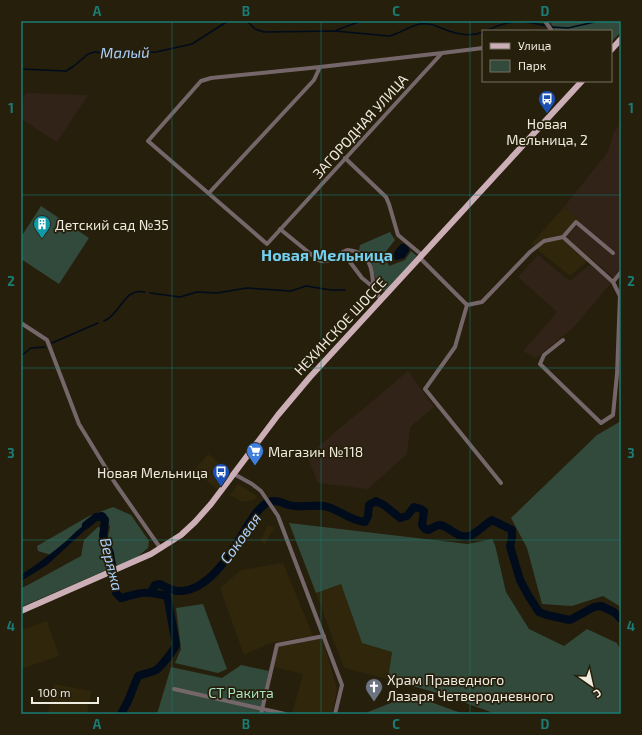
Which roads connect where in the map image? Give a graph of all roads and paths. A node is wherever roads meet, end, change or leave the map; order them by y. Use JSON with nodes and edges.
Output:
{"nodes":[{"id":1,"x":545,"y":21,"type":"edge"},
{"id":2,"x":551,"y":30,"type":"edge"},
{"id":3,"x":621,"y":39,"type":"edge"},
{"id":4,"x":482,"y":48,"type":"edge"},
{"id":5,"x":612,"y":49,"type":"edge"},
{"id":6,"x":442,"y":53,"type":"junction"},
{"id":7,"x":320,"y":67,"type":"junction"},
{"id":8,"x":581,"y":82,"type":"edge"},
{"id":9,"x":345,"y":158,"type":"junction"},
{"id":10,"x":209,"y":194,"type":"junction"},
{"id":11,"x":280,"y":229,"type":"junction"},
{"id":12,"x":563,"y":238,"type":"junction"},
{"id":13,"x":348,"y":250,"type":"junction"},
{"id":14,"x":613,"y":253,"type":"dead end"},
{"id":15,"x":421,"y":256,"type":"junction"},
{"id":16,"x":621,"y":272,"type":"edge"},
{"id":17,"x":613,"y":282,"type":"junction"},
{"id":18,"x":373,"y":287,"type":"junction"},
{"id":19,"x":621,"y":298,"type":"edge"},
{"id":20,"x":381,"y":300,"type":"junction"},
{"id":21,"x":467,"y":305,"type":"junction"},
{"id":22,"x":21,"y":323,"type":"edge"},
{"id":23,"x":563,"y":340,"type":"dead end"},
{"id":24,"x":234,"y":474,"type":"junction"},
{"id":25,"x":501,"y":483,"type":"dead end"},
{"id":26,"x":161,"y":549,"type":"junction"},
{"id":27,"x":21,"y":611,"type":"edge"},
{"id":28,"x":324,"y":636,"type":"junction"},
{"id":29,"x":174,"y":689,"type":"dead end"},
{"id":30,"x":262,"y":708,"type":"junction"},
{"id":31,"x":261,"y":714,"type":"edge"},
{"id":32,"x":285,"y":714,"type":"edge"},
{"id":33,"x":336,"y":714,"type":"edge"}],
"edges":[{"from":1,"to":2,"type":"street"},
{"from":3,"to":5,"type":"main road"},
{"from":4,"to":6,"type":"street"},
{"from":6,"to":7,"type":"street"},
{"from":6,"to":9,"type":"street","name":"ЗАГОРОДНАЯ УЛИЦА"},
{"from":7,"to":10,"type":"street"},
{"from":7,"to":10,"type":"street"},
{"from":8,"to":15,"type":"main road","name":"НЕХИНСКОЕ ШОССЕ"},
{"from":9,"to":11,"type":"street","name":"ЗАГОРОДНАЯ УЛИЦА"},
{"from":9,"to":15,"type":"street"},
{"from":10,"to":11,"type":"street","name":"ЗАГОРОДНАЯ УЛИЦА"},
{"from":11,"to":13,"type":"street"},
{"from":12,"to":14,"type":"street"},
{"from":12,"to":17,"type":"street"},
{"from":12,"to":21,"type":"street"},
{"from":13,"to":18,"type":"street"},
{"from":13,"to":18,"type":"street"},
{"from":15,"to":20,"type":"main road","name":"НЕХИНСКОЕ ШОССЕ"},
{"from":15,"to":21,"type":"street"},
{"from":16,"to":17,"type":"street"},
{"from":17,"to":19,"type":"street"},
{"from":18,"to":20,"type":"street"},
{"from":19,"to":23,"type":"street"},
{"from":20,"to":24,"type":"main road","name":"НЕХИНСКОЕ ШОССЕ"},
{"from":21,"to":25,"type":"street"},
{"from":22,"to":26,"type":"street"},
{"from":24,"to":26,"type":"main road","name":"НЕХИНСКОЕ ШОССЕ"},
{"from":24,"to":28,"type":"street"},
{"from":26,"to":27,"type":"main road","name":"НЕХИНСКОЕ ШОССЕ"},
{"from":28,"to":30,"type":"street"},
{"from":28,"to":33,"type":"street"},
{"from":29,"to":30,"type":"street"},
{"from":30,"to":31,"type":"street"},
{"from":30,"to":32,"type":"street"}]}
